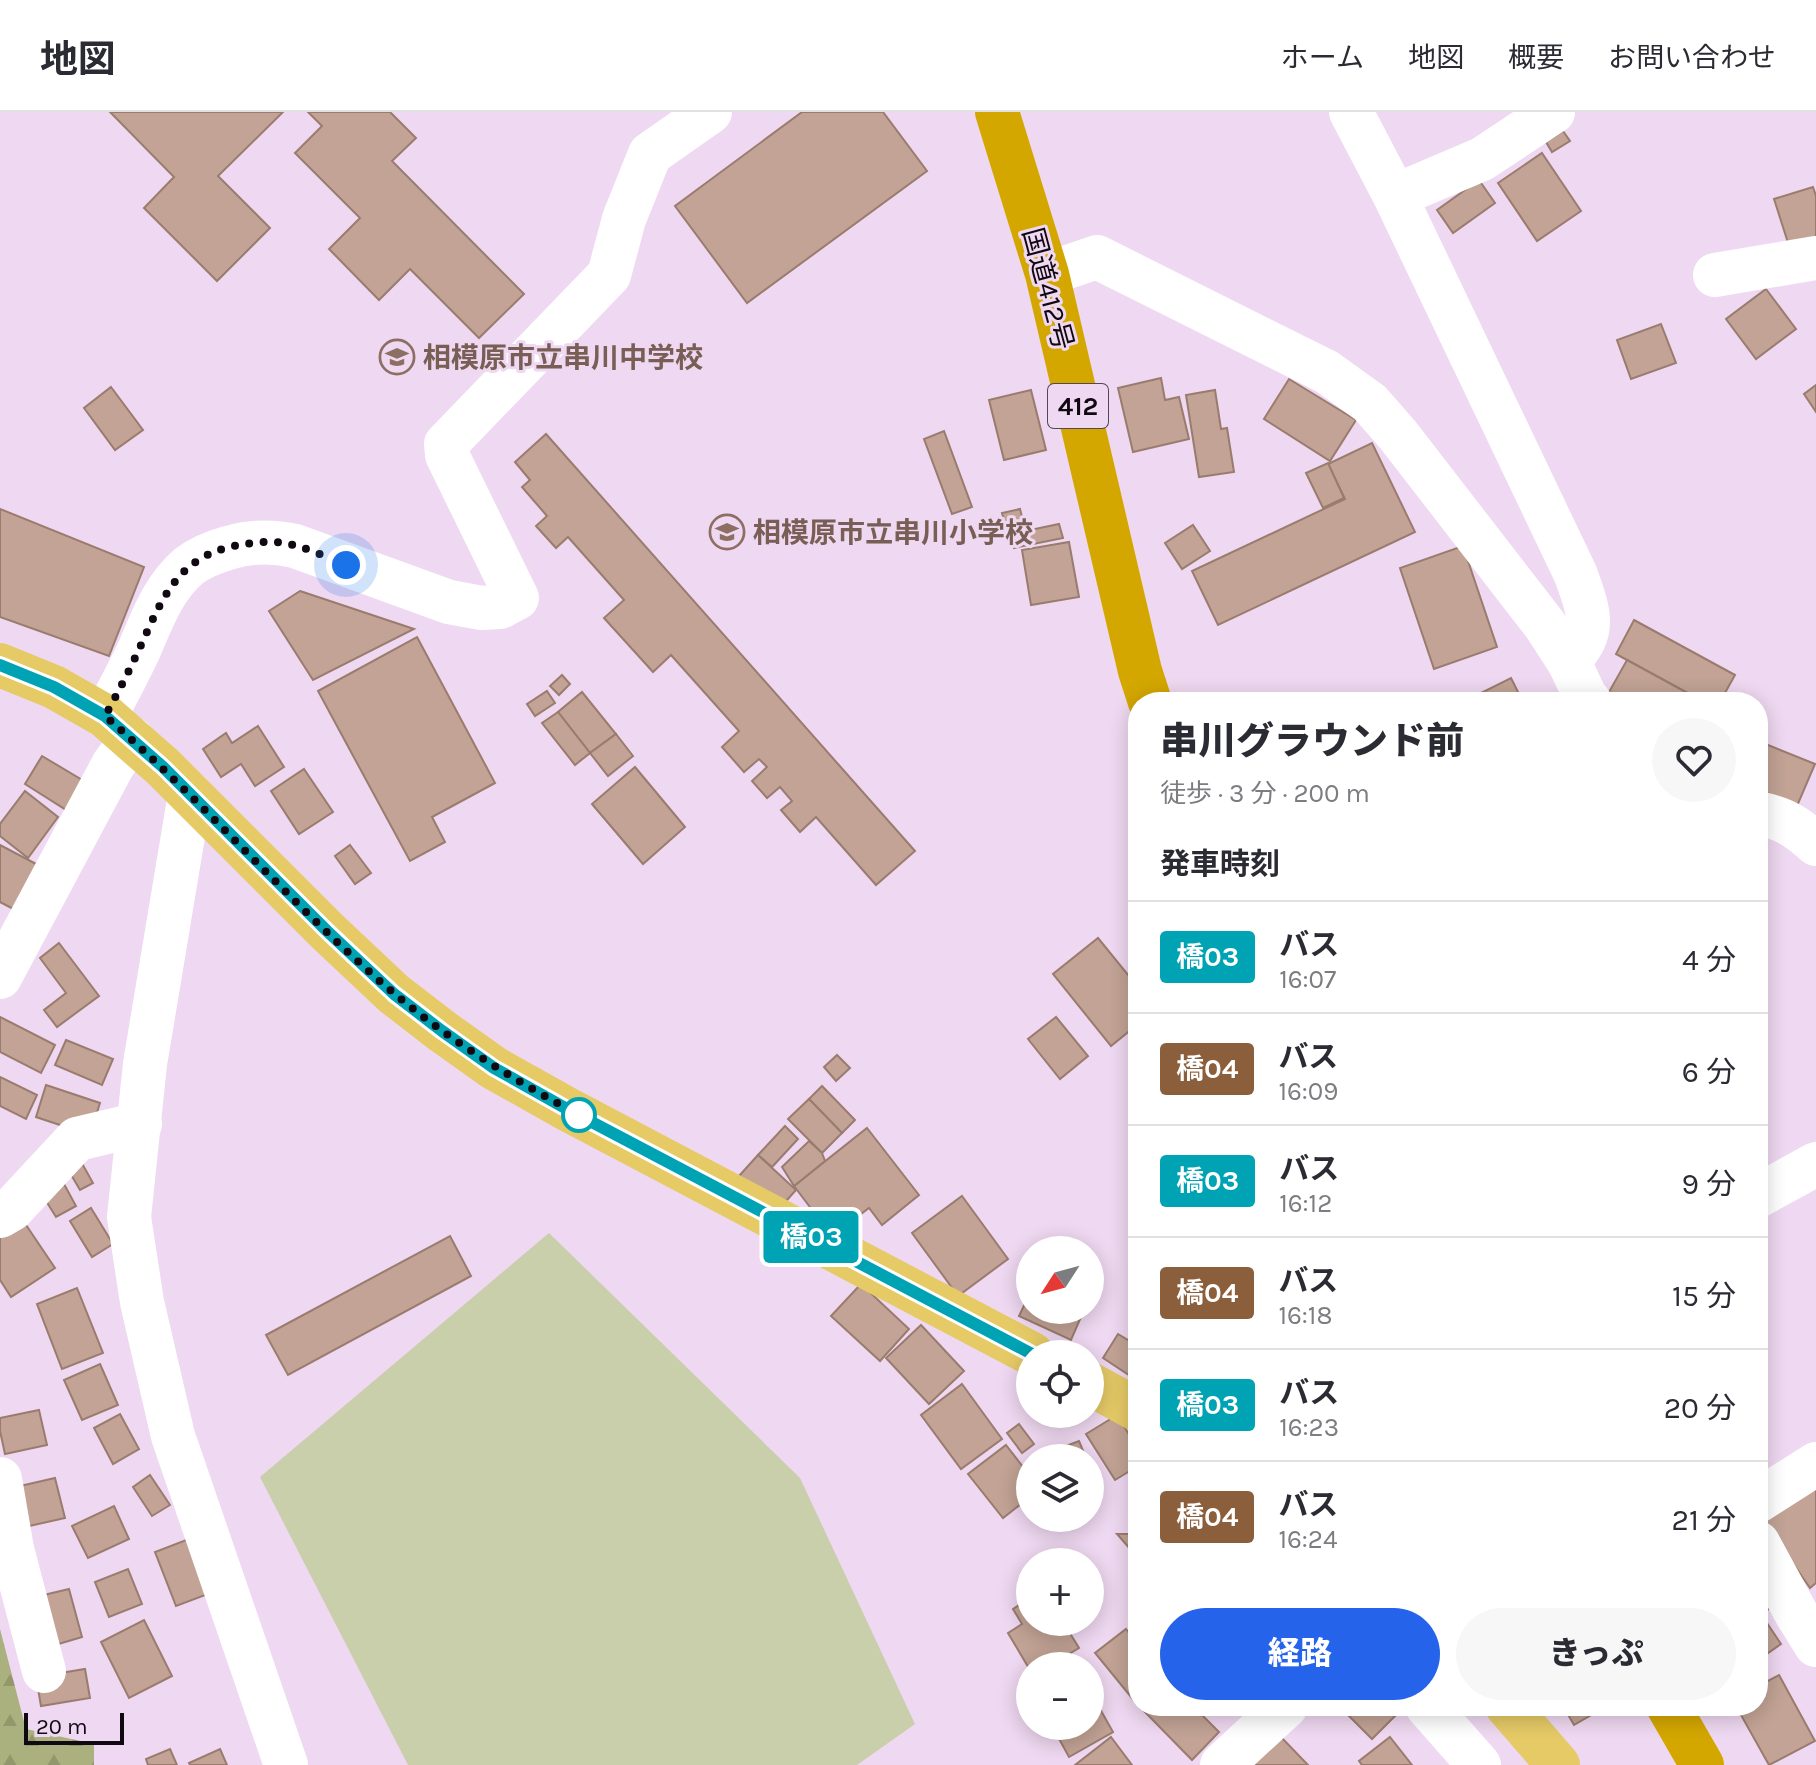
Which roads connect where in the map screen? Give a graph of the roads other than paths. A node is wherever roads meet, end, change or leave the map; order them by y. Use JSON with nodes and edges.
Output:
{"nodes":[{"id":1,"x":710,"y":112,"type":"edge"},
{"id":2,"x":997,"y":112,"type":"edge"},
{"id":3,"x":1351,"y":112,"type":"edge"},
{"id":4,"x":1553,"y":112,"type":"edge"},
{"id":5,"x":1395,"y":196,"type":"junction"},
{"id":6,"x":1811,"y":268,"type":"edge"},
{"id":7,"x":1047,"y":274,"type":"junction"},
{"id":8,"x":1715,"y":275,"type":"dead end"},
{"id":9,"x":1569,"y":662,"type":"junction"},
{"id":10,"x":0,"y":665,"type":"edge"},
{"id":11,"x":1147,"y":692,"type":"edge"},
{"id":12,"x":1583,"y":692,"type":"edge"},
{"id":13,"x":118,"y":728,"type":"junction"},
{"id":14,"x":190,"y":794,"type":"junction"},
{"id":15,"x":1768,"y":815,"type":"edge"},
{"id":16,"x":1816,"y":844,"type":"edge"},
{"id":17,"x":0,"y":977,"type":"edge"},
{"id":18,"x":140,"y":1124,"type":"junction"},
{"id":19,"x":1816,"y":1164,"type":"edge"},
{"id":20,"x":1768,"y":1190,"type":"edge"},
{"id":21,"x":0,"y":1216,"type":"edge"},
{"id":22,"x":1016,"y":1346,"type":"edge"},
{"id":23,"x":1104,"y":1392,"type":"edge"},
{"id":24,"x":1128,"y":1405,"type":"edge"},
{"id":25,"x":1816,"y":1464,"type":"edge"},
{"id":26,"x":0,"y":1479,"type":"edge"},
{"id":27,"x":1768,"y":1495,"type":"edge"},
{"id":28,"x":1768,"y":1561,"type":"edge"},
{"id":29,"x":1816,"y":1645,"type":"edge"},
{"id":30,"x":44,"y":1671,"type":"dead end"},
{"id":31,"x":1275,"y":1716,"type":"edge"},
{"id":32,"x":1436,"y":1716,"type":"edge"},
{"id":33,"x":1516,"y":1716,"type":"edge"},
{"id":34,"x":1674,"y":1716,"type":"edge"},
{"id":35,"x":286,"y":1765,"type":"edge"},
{"id":36,"x":1222,"y":1765,"type":"edge"},
{"id":37,"x":1479,"y":1765,"type":"edge"},
{"id":38,"x":1558,"y":1765,"type":"edge"},
{"id":39,"x":1702,"y":1765,"type":"edge"}],
"edges":[{"from":1,"to":13,"type":"street"},
{"from":2,"to":7,"type":"highway","name":"国道412号","number":"412"},
{"from":3,"to":5,"type":"street"},
{"from":4,"to":5,"type":"street"},
{"from":5,"to":9,"type":"street"},
{"from":6,"to":8,"type":"street"},
{"from":7,"to":9,"type":"street"},
{"from":7,"to":11,"type":"highway","name":"国道412号","number":"412"},
{"from":9,"to":12,"type":"street"},
{"from":10,"to":13,"type":"main road"},
{"from":13,"to":14,"type":"main road"},
{"from":13,"to":17,"type":"street"},
{"from":14,"to":18,"type":"street"},
{"from":14,"to":22,"type":"main road"},
{"from":15,"to":16,"type":"street"},
{"from":18,"to":21,"type":"street"},
{"from":18,"to":35,"type":"street"},
{"from":19,"to":20,"type":"street"},
{"from":23,"to":24,"type":"main road"},
{"from":25,"to":27,"type":"street"},
{"from":26,"to":30,"type":"street"},
{"from":28,"to":29,"type":"street"},
{"from":31,"to":36,"type":"street"},
{"from":32,"to":37,"type":"street"},
{"from":33,"to":38,"type":"main road"},
{"from":34,"to":39,"type":"highway"}]}
